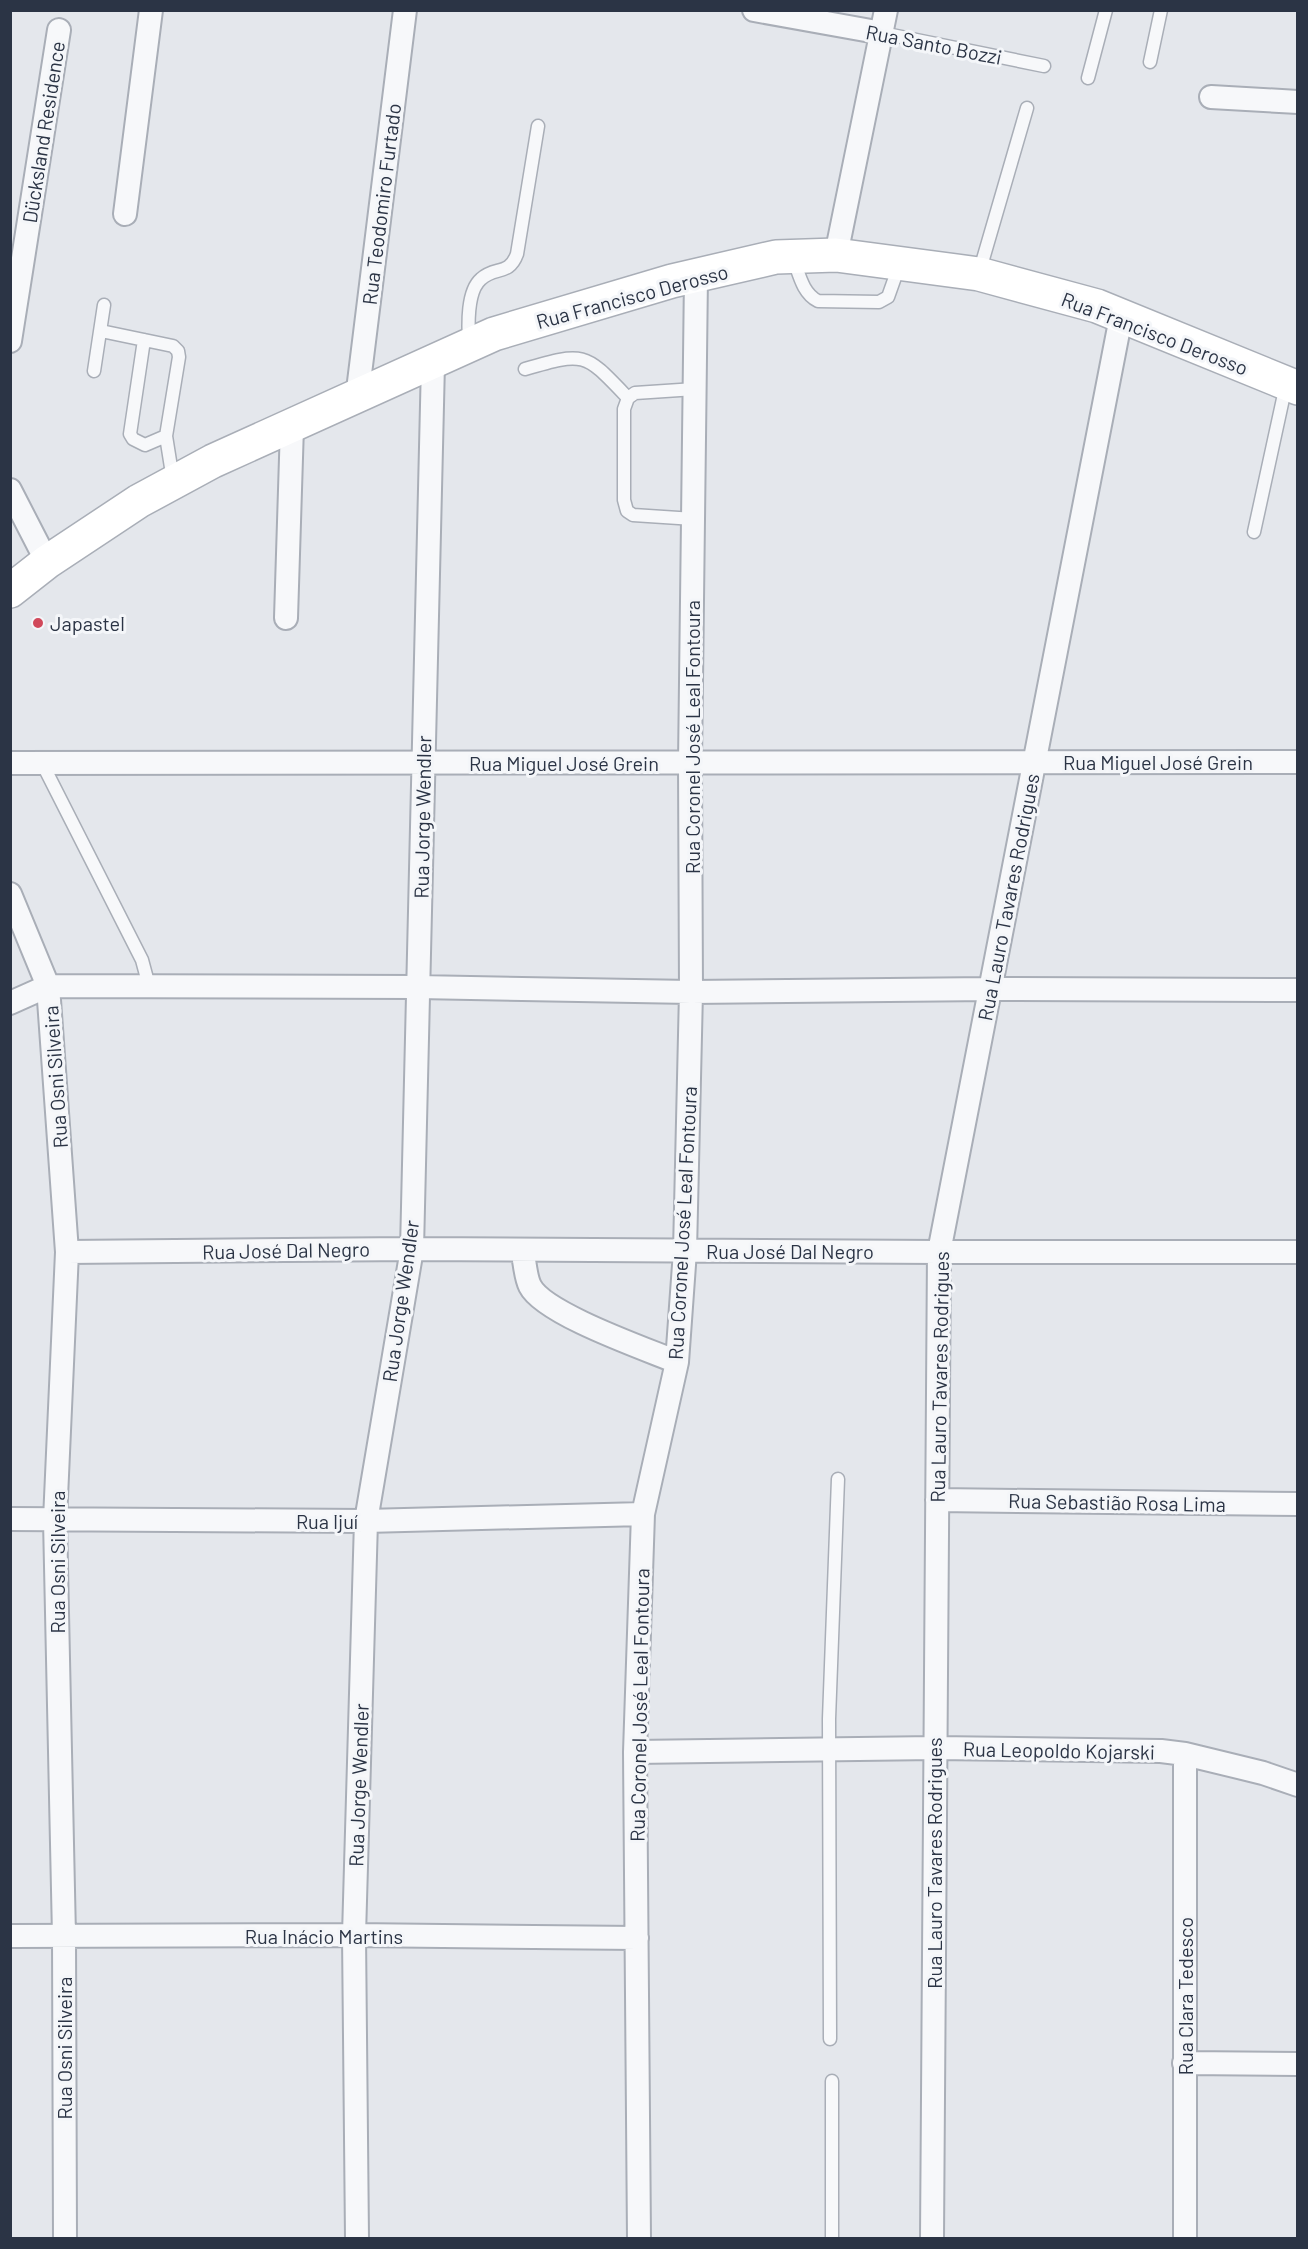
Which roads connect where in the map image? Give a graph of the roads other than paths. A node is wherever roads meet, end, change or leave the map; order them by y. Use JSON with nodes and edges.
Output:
{"nodes":[{"id":1,"x":151,"y":10,"type":"edge"},
{"id":2,"x":405,"y":10,"type":"edge"},
{"id":3,"x":754,"y":10,"type":"edge"},
{"id":4,"x":886,"y":10,"type":"edge"},
{"id":5,"x":1106,"y":10,"type":"edge"},
{"id":6,"x":1161,"y":10,"type":"edge"},
{"id":7,"x":59,"y":30,"type":"dead end"},
{"id":8,"x":882,"y":33,"type":"junction"},
{"id":9,"x":1150,"y":62,"type":"dead end"},
{"id":10,"x":1044,"y":66,"type":"dead end"},
{"id":11,"x":1088,"y":78,"type":"dead end"},
{"id":12,"x":1211,"y":97,"type":"dead end"},
{"id":13,"x":1298,"y":102,"type":"edge"},
{"id":14,"x":1027,"y":108,"type":"dead end"},
{"id":15,"x":538,"y":126,"type":"dead end"},
{"id":16,"x":125,"y":214,"type":"dead end"},
{"id":17,"x":836,"y":255,"type":"junction"},
{"id":18,"x":792,"y":256,"type":"junction"},
{"id":19,"x":900,"y":263,"type":"junction"},
{"id":20,"x":979,"y":274,"type":"junction"},
{"id":21,"x":696,"y":276,"type":"junction"},
{"id":22,"x":104,"y":305,"type":"dead end"},
{"id":23,"x":1121,"y":316,"type":"junction"},
{"id":24,"x":101,"y":331,"type":"junction"},
{"id":25,"x":144,"y":340,"type":"junction"},
{"id":26,"x":10,"y":341,"type":"edge"},
{"id":27,"x":469,"y":346,"type":"junction"},
{"id":28,"x":433,"y":363,"type":"junction"},
{"id":29,"x":525,"y":369,"type":"dead end"},
{"id":30,"x":94,"y":370,"type":"dead end"},
{"id":31,"x":1292,"y":386,"type":"edge"},
{"id":32,"x":695,"y":389,"type":"junction"},
{"id":33,"x":357,"y":398,"type":"junction"},
{"id":34,"x":628,"y":398,"type":"junction"},
{"id":35,"x":292,"y":426,"type":"junction"},
{"id":36,"x":166,"y":436,"type":"junction"},
{"id":37,"x":174,"y":482,"type":"junction"},
{"id":38,"x":10,"y":490,"type":"edge"},
{"id":39,"x":694,"y":519,"type":"junction"},
{"id":40,"x":1254,"y":532,"type":"dead end"},
{"id":41,"x":47,"y":562,"type":"junction"},
{"id":42,"x":10,"y":591,"type":"edge"},
{"id":43,"x":286,"y":618,"type":"dead end"},
{"id":44,"x":1298,"y":762,"type":"edge"},
{"id":45,"x":10,"y":763,"type":"edge"},
{"id":46,"x":42,"y":763,"type":"junction"},
{"id":47,"x":423,"y":763,"type":"junction"},
{"id":48,"x":690,"y":763,"type":"junction"},
{"id":49,"x":1034,"y":763,"type":"junction"},
{"id":50,"x":10,"y":894,"type":"edge"},
{"id":51,"x":48,"y":986,"type":"junction"},
{"id":52,"x":149,"y":986,"type":"junction"},
{"id":53,"x":418,"y":987,"type":"junction"},
{"id":54,"x":990,"y":989,"type":"junction"},
{"id":55,"x":1298,"y":990,"type":"edge"},
{"id":56,"x":691,"y":992,"type":"junction"},
{"id":57,"x":10,"y":1003,"type":"edge"},
{"id":58,"x":412,"y":1249,"type":"junction"},
{"id":59,"x":522,"y":1250,"type":"junction"},
{"id":60,"x":685,"y":1251,"type":"junction"},
{"id":61,"x":67,"y":1252,"type":"junction"},
{"id":62,"x":939,"y":1252,"type":"junction"},
{"id":63,"x":1298,"y":1252,"type":"edge"},
{"id":64,"x":677,"y":1362,"type":"junction"},
{"id":65,"x":838,"y":1479,"type":"dead end"},
{"id":66,"x":937,"y":1500,"type":"junction"},
{"id":67,"x":1298,"y":1504,"type":"edge"},
{"id":68,"x":643,"y":1514,"type":"junction"},
{"id":69,"x":10,"y":1519,"type":"edge"},
{"id":70,"x":55,"y":1520,"type":"junction"},
{"id":71,"x":366,"y":1521,"type":"junction"},
{"id":72,"x":935,"y":1748,"type":"junction"},
{"id":73,"x":830,"y":1749,"type":"junction"},
{"id":74,"x":635,"y":1752,"type":"junction"},
{"id":75,"x":1185,"y":1754,"type":"junction"},
{"id":76,"x":1298,"y":1785,"type":"edge"},
{"id":77,"x":354,"y":1935,"type":"junction"},
{"id":78,"x":10,"y":1936,"type":"edge"},
{"id":79,"x":64,"y":1936,"type":"junction"},
{"id":80,"x":637,"y":1938,"type":"junction"},
{"id":81,"x":830,"y":2038,"type":"dead end"},
{"id":82,"x":1185,"y":2063,"type":"junction"},
{"id":83,"x":1298,"y":2064,"type":"edge"},
{"id":84,"x":832,"y":2081,"type":"dead end"},
{"id":85,"x":65,"y":2238,"type":"edge"},
{"id":86,"x":357,"y":2238,"type":"edge"},
{"id":87,"x":639,"y":2238,"type":"edge"},
{"id":88,"x":832,"y":2238,"type":"edge"},
{"id":89,"x":932,"y":2238,"type":"edge"},
{"id":90,"x":1185,"y":2238,"type":"edge"}],
"edges":[{"from":1,"to":16,"type":"street"},
{"from":2,"to":33,"type":"street","name":"Rua Teodomiro Furtado"},
{"from":3,"to":8,"type":"street","name":"Rua Santo Bozzi"},
{"from":4,"to":8,"type":"street"},
{"from":5,"to":11,"type":"lane"},
{"from":6,"to":9,"type":"lane"},
{"from":7,"to":26,"type":"street","name":"Dücksland Residence"},
{"from":8,"to":10,"type":"lane","name":"Rua Santo Bozzi"},
{"from":8,"to":17,"type":"street"},
{"from":12,"to":13,"type":"street"},
{"from":14,"to":20,"type":"lane"},
{"from":15,"to":27,"type":"lane"},
{"from":17,"to":18,"type":"main road","name":"Rua Francisco Derosso"},
{"from":17,"to":19,"type":"main road","name":"Rua Francisco Derosso"},
{"from":18,"to":19,"type":"lane"},
{"from":18,"to":21,"type":"main road","name":"Rua Francisco Derosso"},
{"from":19,"to":20,"type":"main road","name":"Rua Francisco Derosso"},
{"from":20,"to":23,"type":"main road","name":"Rua Francisco Derosso"},
{"from":21,"to":27,"type":"main road","name":"Rua Francisco Derosso"},
{"from":21,"to":32,"type":"street","name":"Rua Coronel José Leal Fontoura"},
{"from":22,"to":24,"type":"lane"},
{"from":23,"to":31,"type":"main road","name":"Rua Francisco Derosso"},
{"from":23,"to":49,"type":"street","name":"Rua Lauro Tavares Rodrigues"},
{"from":24,"to":25,"type":"lane"},
{"from":24,"to":30,"type":"lane"},
{"from":25,"to":36,"type":"lane"},
{"from":25,"to":36,"type":"lane"},
{"from":27,"to":28,"type":"main road","name":"Rua Francisco Derosso"},
{"from":28,"to":33,"type":"main road","name":"Rua Francisco Derosso"},
{"from":28,"to":47,"type":"street","name":"Rua Jorge Wendler"},
{"from":29,"to":34,"type":"lane"},
{"from":31,"to":40,"type":"lane"},
{"from":32,"to":34,"type":"lane"},
{"from":32,"to":39,"type":"street","name":"Rua Coronel José Leal Fontoura"},
{"from":33,"to":35,"type":"main road","name":"Rua Francisco Derosso"},
{"from":34,"to":39,"type":"lane"},
{"from":35,"to":37,"type":"main road","name":"Rua Francisco Derosso"},
{"from":35,"to":43,"type":"street"},
{"from":36,"to":37,"type":"lane"},
{"from":37,"to":41,"type":"main road","name":"Rua Francisco Derosso"},
{"from":38,"to":41,"type":"street"},
{"from":39,"to":48,"type":"street","name":"Rua Coronel José Leal Fontoura"},
{"from":41,"to":42,"type":"main road","name":"Rua Francisco Derosso"},
{"from":44,"to":49,"type":"street","name":"Rua Miguel José Grein"},
{"from":45,"to":46,"type":"street","name":"Rua Miguel José Grein"},
{"from":46,"to":47,"type":"street","name":"Rua Miguel José Grein"},
{"from":46,"to":52,"type":"lane"},
{"from":47,"to":48,"type":"street","name":"Rua Miguel José Grein"},
{"from":47,"to":53,"type":"street","name":"Rua Jorge Wendler"},
{"from":48,"to":49,"type":"street","name":"Rua Miguel José Grein"},
{"from":48,"to":56,"type":"street","name":"Rua Coronel José Leal Fontoura"},
{"from":49,"to":54,"type":"street","name":"Rua Lauro Tavares Rodrigues"},
{"from":50,"to":51,"type":"street","name":"Rua Osni Silveira"},
{"from":51,"to":52,"type":"street"},
{"from":51,"to":57,"type":"street"},
{"from":51,"to":61,"type":"street","name":"Rua Osni Silveira"},
{"from":52,"to":53,"type":"street"},
{"from":53,"to":56,"type":"street"},
{"from":53,"to":58,"type":"street","name":"Rua Jorge Wendler"},
{"from":54,"to":55,"type":"street"},
{"from":54,"to":56,"type":"street"},
{"from":54,"to":62,"type":"street","name":"Rua Lauro Tavares Rodrigues"},
{"from":56,"to":60,"type":"street","name":"Rua Coronel José Leal Fontoura"},
{"from":58,"to":59,"type":"street","name":"Rua José Dal Negro"},
{"from":58,"to":61,"type":"street","name":"Rua José Dal Negro"},
{"from":58,"to":71,"type":"street","name":"Rua Jorge Wendler"},
{"from":59,"to":60,"type":"street","name":"Rua José Dal Negro"},
{"from":59,"to":64,"type":"street"},
{"from":60,"to":62,"type":"street","name":"Rua José Dal Negro"},
{"from":60,"to":64,"type":"street","name":"Rua Coronel José Leal Fontoura"},
{"from":61,"to":70,"type":"street","name":"Rua Osni Silveira"},
{"from":62,"to":63,"type":"street","name":"Rua José Dal Negro"},
{"from":62,"to":66,"type":"street","name":"Rua Lauro Tavares Rodrigues"},
{"from":64,"to":68,"type":"street","name":"Rua Coronel José Leal Fontoura"},
{"from":65,"to":73,"type":"lane"},
{"from":66,"to":67,"type":"street","name":"Rua Sebastião Rosa Lima"},
{"from":66,"to":72,"type":"street","name":"Rua Lauro Tavares Rodrigues"},
{"from":68,"to":71,"type":"street","name":"Rua Ijuí"},
{"from":68,"to":74,"type":"street","name":"Rua Coronel José Leal Fontoura"},
{"from":69,"to":70,"type":"street","name":"Rua Ijuí"},
{"from":70,"to":71,"type":"street","name":"Rua Ijuí"},
{"from":70,"to":79,"type":"street","name":"Rua Osni Silveira"},
{"from":71,"to":77,"type":"street","name":"Rua Jorge Wendler"},
{"from":72,"to":73,"type":"street","name":"Rua Leopoldo Kojarski"},
{"from":72,"to":75,"type":"street","name":"Rua Leopoldo Kojarski"},
{"from":72,"to":89,"type":"street","name":"Rua Lauro Tavares Rodrigues"},
{"from":73,"to":74,"type":"street","name":"Rua Leopoldo Kojarski"},
{"from":73,"to":81,"type":"lane"},
{"from":74,"to":80,"type":"street","name":"Rua Coronel José Leal Fontoura"},
{"from":75,"to":76,"type":"street","name":"Rua Leopoldo Kojarski"},
{"from":75,"to":82,"type":"street","name":"Rua Clara Tedesco"},
{"from":77,"to":79,"type":"street","name":"Rua Inácio Martins"},
{"from":77,"to":80,"type":"street","name":"Rua Inácio Martins"},
{"from":77,"to":86,"type":"street","name":"Rua Jorge Wendler"},
{"from":78,"to":79,"type":"street","name":"Rua Inácio Martins"},
{"from":79,"to":85,"type":"street","name":"Rua Osni Silveira"},
{"from":80,"to":87,"type":"street","name":"Rua Coronel José Leal Fontoura"},
{"from":82,"to":83,"type":"street"},
{"from":82,"to":90,"type":"street","name":"Rua Clara Tedesco"},
{"from":84,"to":88,"type":"lane"}]}
